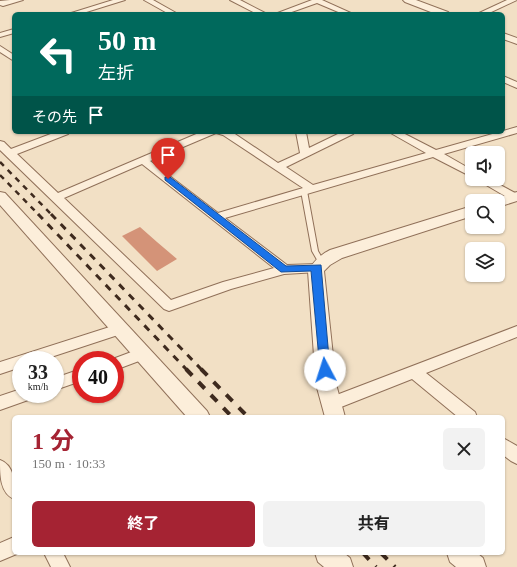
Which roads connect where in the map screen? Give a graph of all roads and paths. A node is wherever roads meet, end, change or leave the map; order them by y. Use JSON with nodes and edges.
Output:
{"nodes":[{"id":1,"x":19,"y":0,"type":"edge"},
{"id":2,"x":121,"y":0,"type":"edge"},
{"id":3,"x":148,"y":0,"type":"edge"},
{"id":4,"x":234,"y":0,"type":"edge"},
{"id":5,"x":316,"y":0,"type":"edge"},
{"id":6,"x":408,"y":0,"type":"edge"},
{"id":7,"x":498,"y":0,"type":"edge"},
{"id":8,"x":510,"y":1,"type":"edge"},
{"id":9,"x":0,"y":3,"type":"edge"},
{"id":10,"x":517,"y":7,"type":"edge"},
{"id":11,"x":85,"y":12,"type":"edge"},
{"id":12,"x":170,"y":12,"type":"edge"},
{"id":13,"x":259,"y":12,"type":"edge"},
{"id":14,"x":284,"y":12,"type":"edge"},
{"id":15,"x":344,"y":12,"type":"edge"},
{"id":16,"x":440,"y":12,"type":"edge"},
{"id":17,"x":485,"y":12,"type":"edge"},
{"id":18,"x":12,"y":32,"type":"edge"},
{"id":19,"x":0,"y":35,"type":"edge"},
{"id":20,"x":505,"y":37,"type":"edge"},
{"id":21,"x":517,"y":41,"type":"edge"},
{"id":22,"x":0,"y":48,"type":"edge"},
{"id":23,"x":12,"y":57,"type":"edge"},
{"id":24,"x":505,"y":80,"type":"edge"},
{"id":25,"x":517,"y":85,"type":"edge"},
{"id":26,"x":61,"y":134,"type":"edge"},
{"id":27,"x":198,"y":134,"type":"edge"},
{"id":28,"x":228,"y":134,"type":"edge"},
{"id":29,"x":301,"y":134,"type":"edge"},
{"id":30,"x":346,"y":134,"type":"edge"},
{"id":31,"x":398,"y":134,"type":"edge"},
{"id":32,"x":498,"y":134,"type":"edge"},
{"id":33,"x":0,"y":144,"type":"edge"},
{"id":34,"x":10,"y":153,"type":"junction"},
{"id":35,"x":305,"y":154,"type":"junction"},
{"id":36,"x":436,"y":154,"type":"junction"},
{"id":37,"x":143,"y":160,"type":"junction"},
{"id":38,"x":278,"y":167,"type":"junction"},
{"id":39,"x":465,"y":170,"type":"edge"},
{"id":40,"x":495,"y":186,"type":"edge"},
{"id":41,"x":308,"y":190,"type":"junction"},
{"id":42,"x":0,"y":196,"type":"edge"},
{"id":43,"x":516,"y":197,"type":"edge"},
{"id":44,"x":55,"y":198,"type":"junction"},
{"id":45,"x":505,"y":200,"type":"edge"},
{"id":46,"x":465,"y":213,"type":"edge"},
{"id":47,"x":216,"y":217,"type":"junction"},
{"id":48,"x":320,"y":265,"type":"junction"},
{"id":49,"x":284,"y":270,"type":"junction"},
{"id":50,"x":119,"y":329,"type":"junction"},
{"id":51,"x":514,"y":334,"type":"edge"},
{"id":52,"x":50,"y":351,"type":"edge"},
{"id":53,"x":142,"y":354,"type":"junction"},
{"id":54,"x":124,"y":361,"type":"edge"},
{"id":55,"x":12,"y":364,"type":"edge"},
{"id":56,"x":0,"y":368,"type":"edge"},
{"id":57,"x":414,"y":372,"type":"junction"},
{"id":58,"x":12,"y":399,"type":"edge"},
{"id":59,"x":0,"y":403,"type":"edge"},
{"id":60,"x":333,"y":410,"type":"edge"},
{"id":61,"x":198,"y":415,"type":"edge"},
{"id":62,"x":467,"y":415,"type":"edge"},
{"id":63,"x":505,"y":447,"type":"edge"},
{"id":64,"x":517,"y":456,"type":"edge"},
{"id":65,"x":0,"y":468,"type":"edge"},
{"id":66,"x":12,"y":487,"type":"edge"},
{"id":67,"x":12,"y":547,"type":"edge"},
{"id":68,"x":0,"y":552,"type":"edge"},
{"id":69,"x":54,"y":555,"type":"edge"},
{"id":70,"x":330,"y":555,"type":"edge"},
{"id":71,"x":345,"y":555,"type":"edge"},
{"id":72,"x":461,"y":555,"type":"edge"},
{"id":73,"x":61,"y":567,"type":"edge"},
{"id":74,"x":341,"y":567,"type":"edge"},
{"id":75,"x":345,"y":567,"type":"edge"},
{"id":76,"x":474,"y":567,"type":"edge"}],
"edges":[{"from":1,"to":9,"type":"street"},
{"from":2,"to":11,"type":"street"},
{"from":3,"to":12,"type":"street"},
{"from":4,"to":13,"type":"street"},
{"from":5,"to":14,"type":"street"},
{"from":5,"to":15,"type":"street"},
{"from":6,"to":16,"type":"street"},
{"from":7,"to":8,"type":"street"},
{"from":8,"to":10,"type":"street"},
{"from":8,"to":17,"type":"street"},
{"from":18,"to":19,"type":"street"},
{"from":20,"to":21,"type":"street"},
{"from":22,"to":23,"type":"street"},
{"from":24,"to":25,"type":"street"},
{"from":26,"to":34,"type":"street"},
{"from":27,"to":37,"type":"street"},
{"from":28,"to":38,"type":"street"},
{"from":29,"to":35,"type":"street"},
{"from":30,"to":35,"type":"street"},
{"from":31,"to":36,"type":"street"},
{"from":32,"to":36,"type":"street"},
{"from":33,"to":34,"type":"street"},
{"from":34,"to":44,"type":"street"},
{"from":35,"to":38,"type":"street"},
{"from":36,"to":39,"type":"street"},
{"from":36,"to":41,"type":"street"},
{"from":37,"to":44,"type":"street"},
{"from":37,"to":47,"type":"street"},
{"from":38,"to":41,"type":"street"},
{"from":40,"to":43,"type":"street"},
{"from":41,"to":47,"type":"street"},
{"from":41,"to":48,"type":"lane"},
{"from":42,"to":50,"type":"street"},
{"from":43,"to":45,"type":"street"},
{"from":44,"to":49,"type":"street"},
{"from":46,"to":48,"type":"street"},
{"from":47,"to":49,"type":"street"},
{"from":48,"to":49,"type":"street"},
{"from":48,"to":60,"type":"street"},
{"from":50,"to":52,"type":"street"},
{"from":50,"to":53,"type":"street"},
{"from":51,"to":57,"type":"street"},
{"from":53,"to":54,"type":"street"},
{"from":53,"to":61,"type":"street"},
{"from":55,"to":56,"type":"street"},
{"from":57,"to":60,"type":"street"},
{"from":57,"to":62,"type":"street"},
{"from":58,"to":59,"type":"street"},
{"from":63,"to":64,"type":"street"},
{"from":65,"to":66,"type":"street"},
{"from":67,"to":68,"type":"street"},
{"from":69,"to":73,"type":"street"},
{"from":70,"to":74,"type":"street"},
{"from":71,"to":75,"type":"street"},
{"from":72,"to":76,"type":"street"}]}
